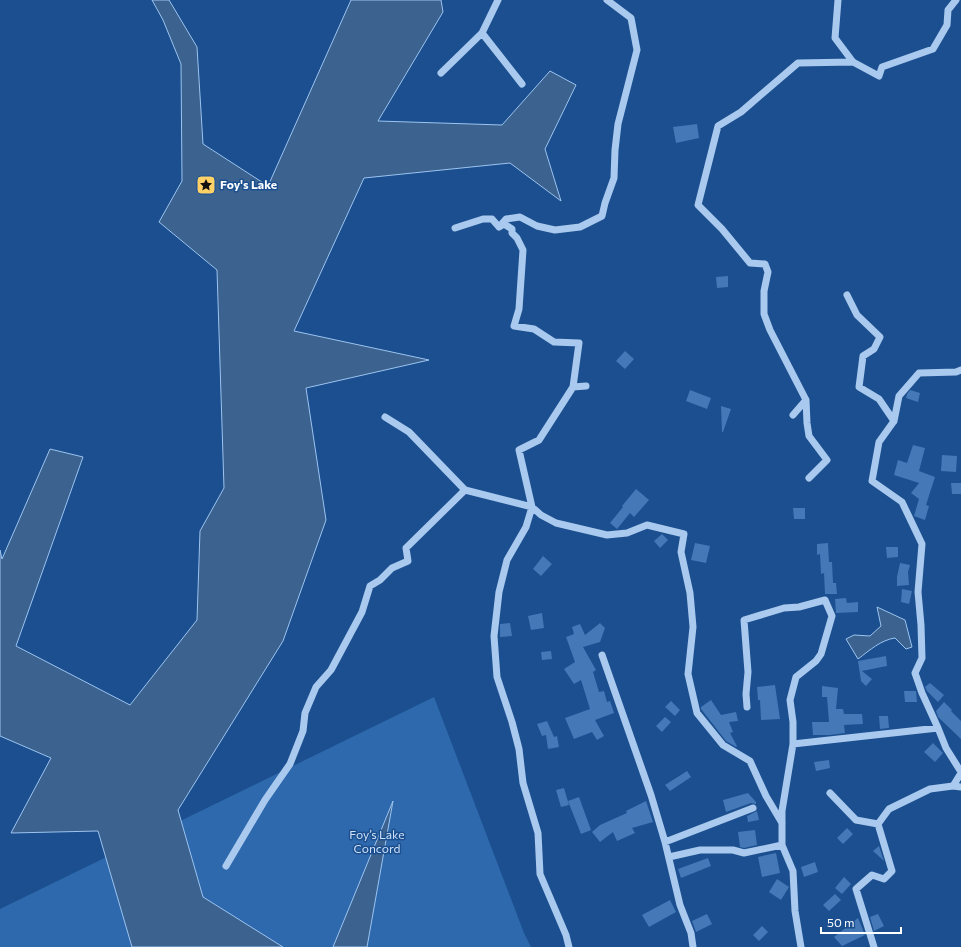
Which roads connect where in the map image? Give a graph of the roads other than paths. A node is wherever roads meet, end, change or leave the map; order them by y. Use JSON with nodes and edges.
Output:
{"nodes":[{"id":1,"x":498,"y":0,"type":"edge"},
{"id":2,"x":607,"y":0,"type":"edge"},
{"id":3,"x":838,"y":0,"type":"edge"},
{"id":4,"x":956,"y":0,"type":"edge"},
{"id":5,"x":482,"y":33,"type":"junction"},
{"id":6,"x":853,"y":62,"type":"junction"},
{"id":7,"x":441,"y":73,"type":"dead end"},
{"id":8,"x":522,"y":84,"type":"dead end"},
{"id":9,"x":499,"y":227,"type":"junction"},
{"id":10,"x":455,"y":228,"type":"dead end"},
{"id":11,"x":847,"y":295,"type":"dead end"},
{"id":12,"x":961,"y":370,"type":"edge"},
{"id":13,"x":586,"y":386,"type":"dead end"},
{"id":14,"x":573,"y":387,"type":"junction"},
{"id":15,"x":806,"y":400,"type":"junction"},
{"id":16,"x":794,"y":415,"type":"dead end"},
{"id":17,"x":385,"y":417,"type":"dead end"},
{"id":18,"x":894,"y":421,"type":"junction"},
{"id":19,"x":809,"y":478,"type":"dead end"},
{"id":20,"x":465,"y":490,"type":"junction"},
{"id":21,"x":532,"y":507,"type":"junction"},
{"id":22,"x":602,"y":655,"type":"dead end"},
{"id":23,"x":747,"y":707,"type":"dead end"},
{"id":24,"x":938,"y":728,"type":"junction"},
{"id":25,"x":793,"y":744,"type":"junction"},
{"id":26,"x":961,"y":772,"type":"edge"},
{"id":27,"x":953,"y":786,"type":"junction"},
{"id":28,"x":961,"y":787,"type":"edge"},
{"id":29,"x":830,"y":793,"type":"dead end"},
{"id":30,"x":753,"y":808,"type":"dead end"},
{"id":31,"x":782,"y":823,"type":"junction"},
{"id":32,"x":878,"y":824,"type":"junction"},
{"id":33,"x":665,"y":842,"type":"junction"},
{"id":34,"x":782,"y":845,"type":"junction"},
{"id":35,"x":669,"y":858,"type":"junction"},
{"id":36,"x":226,"y":866,"type":"dead end"},
{"id":37,"x":569,"y":947,"type":"edge"},
{"id":38,"x":693,"y":947,"type":"edge"},
{"id":39,"x":801,"y":947,"type":"edge"},
{"id":40,"x":874,"y":947,"type":"edge"}],
"edges":[{"from":1,"to":5,"type":"street"},
{"from":2,"to":9,"type":"street"},
{"from":3,"to":6,"type":"street"},
{"from":4,"to":6,"type":"street"},
{"from":5,"to":7,"type":"street"},
{"from":5,"to":8,"type":"street"},
{"from":6,"to":15,"type":"street"},
{"from":9,"to":10,"type":"street"},
{"from":9,"to":14,"type":"street"},
{"from":11,"to":18,"type":"street"},
{"from":12,"to":18,"type":"street"},
{"from":13,"to":14,"type":"street"},
{"from":14,"to":21,"type":"street"},
{"from":15,"to":16,"type":"street"},
{"from":15,"to":19,"type":"street"},
{"from":17,"to":20,"type":"street"},
{"from":18,"to":24,"type":"street"},
{"from":20,"to":21,"type":"street"},
{"from":20,"to":36,"type":"street"},
{"from":21,"to":31,"type":"street"},
{"from":21,"to":37,"type":"street"},
{"from":22,"to":33,"type":"street"},
{"from":23,"to":25,"type":"street"},
{"from":24,"to":25,"type":"street"},
{"from":24,"to":26,"type":"street"},
{"from":25,"to":31,"type":"street"},
{"from":26,"to":27,"type":"street"},
{"from":27,"to":28,"type":"street"},
{"from":27,"to":32,"type":"street"},
{"from":29,"to":32,"type":"street"},
{"from":30,"to":33,"type":"street"},
{"from":31,"to":34,"type":"street"},
{"from":32,"to":40,"type":"street"},
{"from":33,"to":35,"type":"street"},
{"from":34,"to":35,"type":"street"},
{"from":34,"to":39,"type":"street"},
{"from":35,"to":38,"type":"street"}]}
